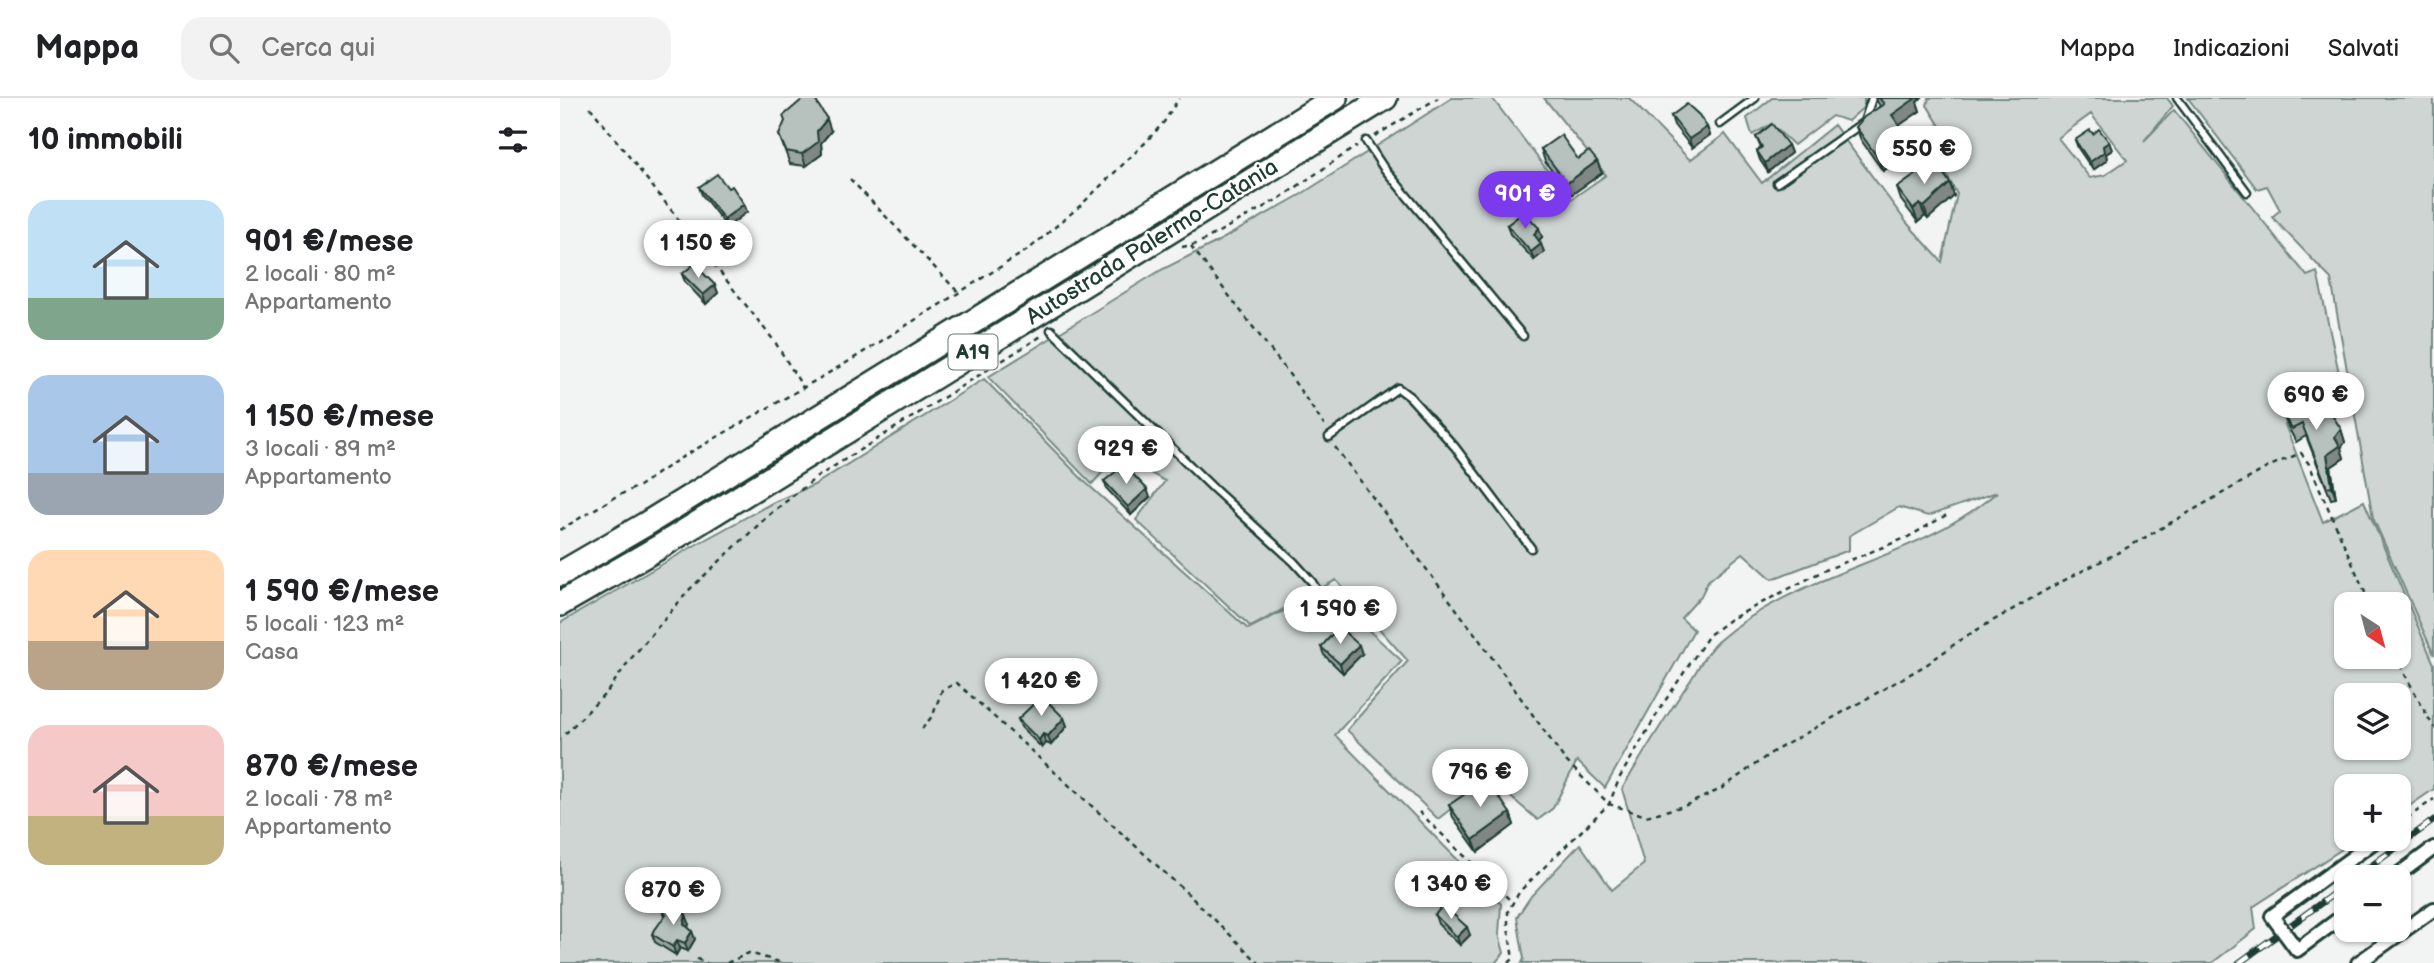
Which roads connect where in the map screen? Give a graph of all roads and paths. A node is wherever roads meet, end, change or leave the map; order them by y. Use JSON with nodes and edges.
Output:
{"nodes":[{"id":1,"x":1179,"y":98,"type":"edge"},
{"id":2,"x":1335,"y":98,"type":"edge"},
{"id":3,"x":1385,"y":98,"type":"edge"},
{"id":4,"x":1438,"y":98,"type":"edge"},
{"id":5,"x":1755,"y":98,"type":"edge"},
{"id":6,"x":1872,"y":98,"type":"edge"},
{"id":7,"x":2177,"y":98,"type":"edge"},
{"id":8,"x":590,"y":107,"type":"dead end"},
{"id":9,"x":1720,"y":124,"type":"dead end"},
{"id":10,"x":1366,"y":141,"type":"junction"},
{"id":11,"x":850,"y":179,"type":"dead end"},
{"id":12,"x":1777,"y":183,"type":"dead end"},
{"id":13,"x":2247,"y":192,"type":"dead end"},
{"id":14,"x":1191,"y":246,"type":"junction"},
{"id":15,"x":1178,"y":248,"type":"dead end"},
{"id":16,"x":959,"y":293,"type":"junction"},
{"id":17,"x":1051,"y":330,"type":"joint"},
{"id":18,"x":1523,"y":336,"type":"dead end"},
{"id":19,"x":804,"y":389,"type":"junction"},
{"id":20,"x":1329,"y":437,"type":"junction"},
{"id":21,"x":1950,"y":513,"type":"dead end"},
{"id":22,"x":560,"y":530,"type":"edge"},
{"id":23,"x":1531,"y":548,"type":"dead end"},
{"id":24,"x":560,"y":574,"type":"edge"},
{"id":25,"x":2365,"y":592,"type":"edge"},
{"id":26,"x":560,"y":604,"type":"edge"},
{"id":27,"x":1337,"y":623,"type":"dead end"},
{"id":28,"x":2402,"y":669,"type":"edge"},
{"id":29,"x":2434,"y":727,"type":"edge"},
{"id":30,"x":922,"y":729,"type":"dead end"},
{"id":31,"x":565,"y":734,"type":"dead end"},
{"id":32,"x":2434,"y":799,"type":"edge"},
{"id":33,"x":1609,"y":804,"type":"junction"},
{"id":34,"x":1419,"y":811,"type":"dead end"},
{"id":35,"x":2411,"y":815,"type":"edge"},
{"id":36,"x":2434,"y":848,"type":"edge"},
{"id":37,"x":2361,"y":851,"type":"edge"},
{"id":38,"x":2342,"y":865,"type":"edge"},
{"id":39,"x":2411,"y":865,"type":"edge"},
{"id":40,"x":2334,"y":871,"type":"edge"},
{"id":41,"x":1513,"y":903,"type":"junction"},
{"id":42,"x":2434,"y":909,"type":"edge"},
{"id":43,"x":2334,"y":923,"type":"edge"},
{"id":44,"x":696,"y":959,"type":"dead end"},
{"id":45,"x":707,"y":963,"type":"edge"},
{"id":46,"x":727,"y":963,"type":"edge"},
{"id":47,"x":783,"y":963,"type":"edge"},
{"id":48,"x":1259,"y":963,"type":"edge"},
{"id":49,"x":1509,"y":963,"type":"edge"},
{"id":50,"x":2358,"y":963,"type":"edge"}],
"edges":[{"from":1,"to":16,"type":"path"},
{"from":2,"to":24,"type":"highway","name":"Autostrada Palermo-Catania","number":"A19"},
{"from":3,"to":26,"type":"highway","name":"Autostrada Palermo-Catania","number":"A19"},
{"from":4,"to":10,"type":"path"},
{"from":5,"to":9,"type":"lane"},
{"from":6,"to":12,"type":"lane"},
{"from":7,"to":13,"type":"lane"},
{"from":8,"to":19,"type":"path"},
{"from":10,"to":14,"type":"path"},
{"from":10,"to":18,"type":"lane"},
{"from":11,"to":16,"type":"path"},
{"from":14,"to":15,"type":"path"},
{"from":14,"to":20,"type":"path"},
{"from":16,"to":19,"type":"path"},
{"from":17,"to":27,"type":"lane"},
{"from":17,"to":31,"type":"path"},
{"from":19,"to":22,"type":"path"},
{"from":20,"to":23,"type":"lane"},
{"from":20,"to":33,"type":"path"},
{"from":21,"to":33,"type":"path"},
{"from":25,"to":33,"type":"path"},
{"from":28,"to":29,"type":"path"},
{"from":30,"to":48,"type":"path"},
{"from":32,"to":35,"type":"path"},
{"from":33,"to":41,"type":"path"},
{"from":34,"to":41,"type":"path"},
{"from":36,"to":39,"type":"street"},
{"from":37,"to":38,"type":"street","bridge":true},
{"from":40,"to":43,"type":"street","bridge":true},
{"from":41,"to":49,"type":"path"},
{"from":42,"to":50,"type":"street"},
{"from":44,"to":45,"type":"path"},
{"from":46,"to":47,"type":"path"}]}
